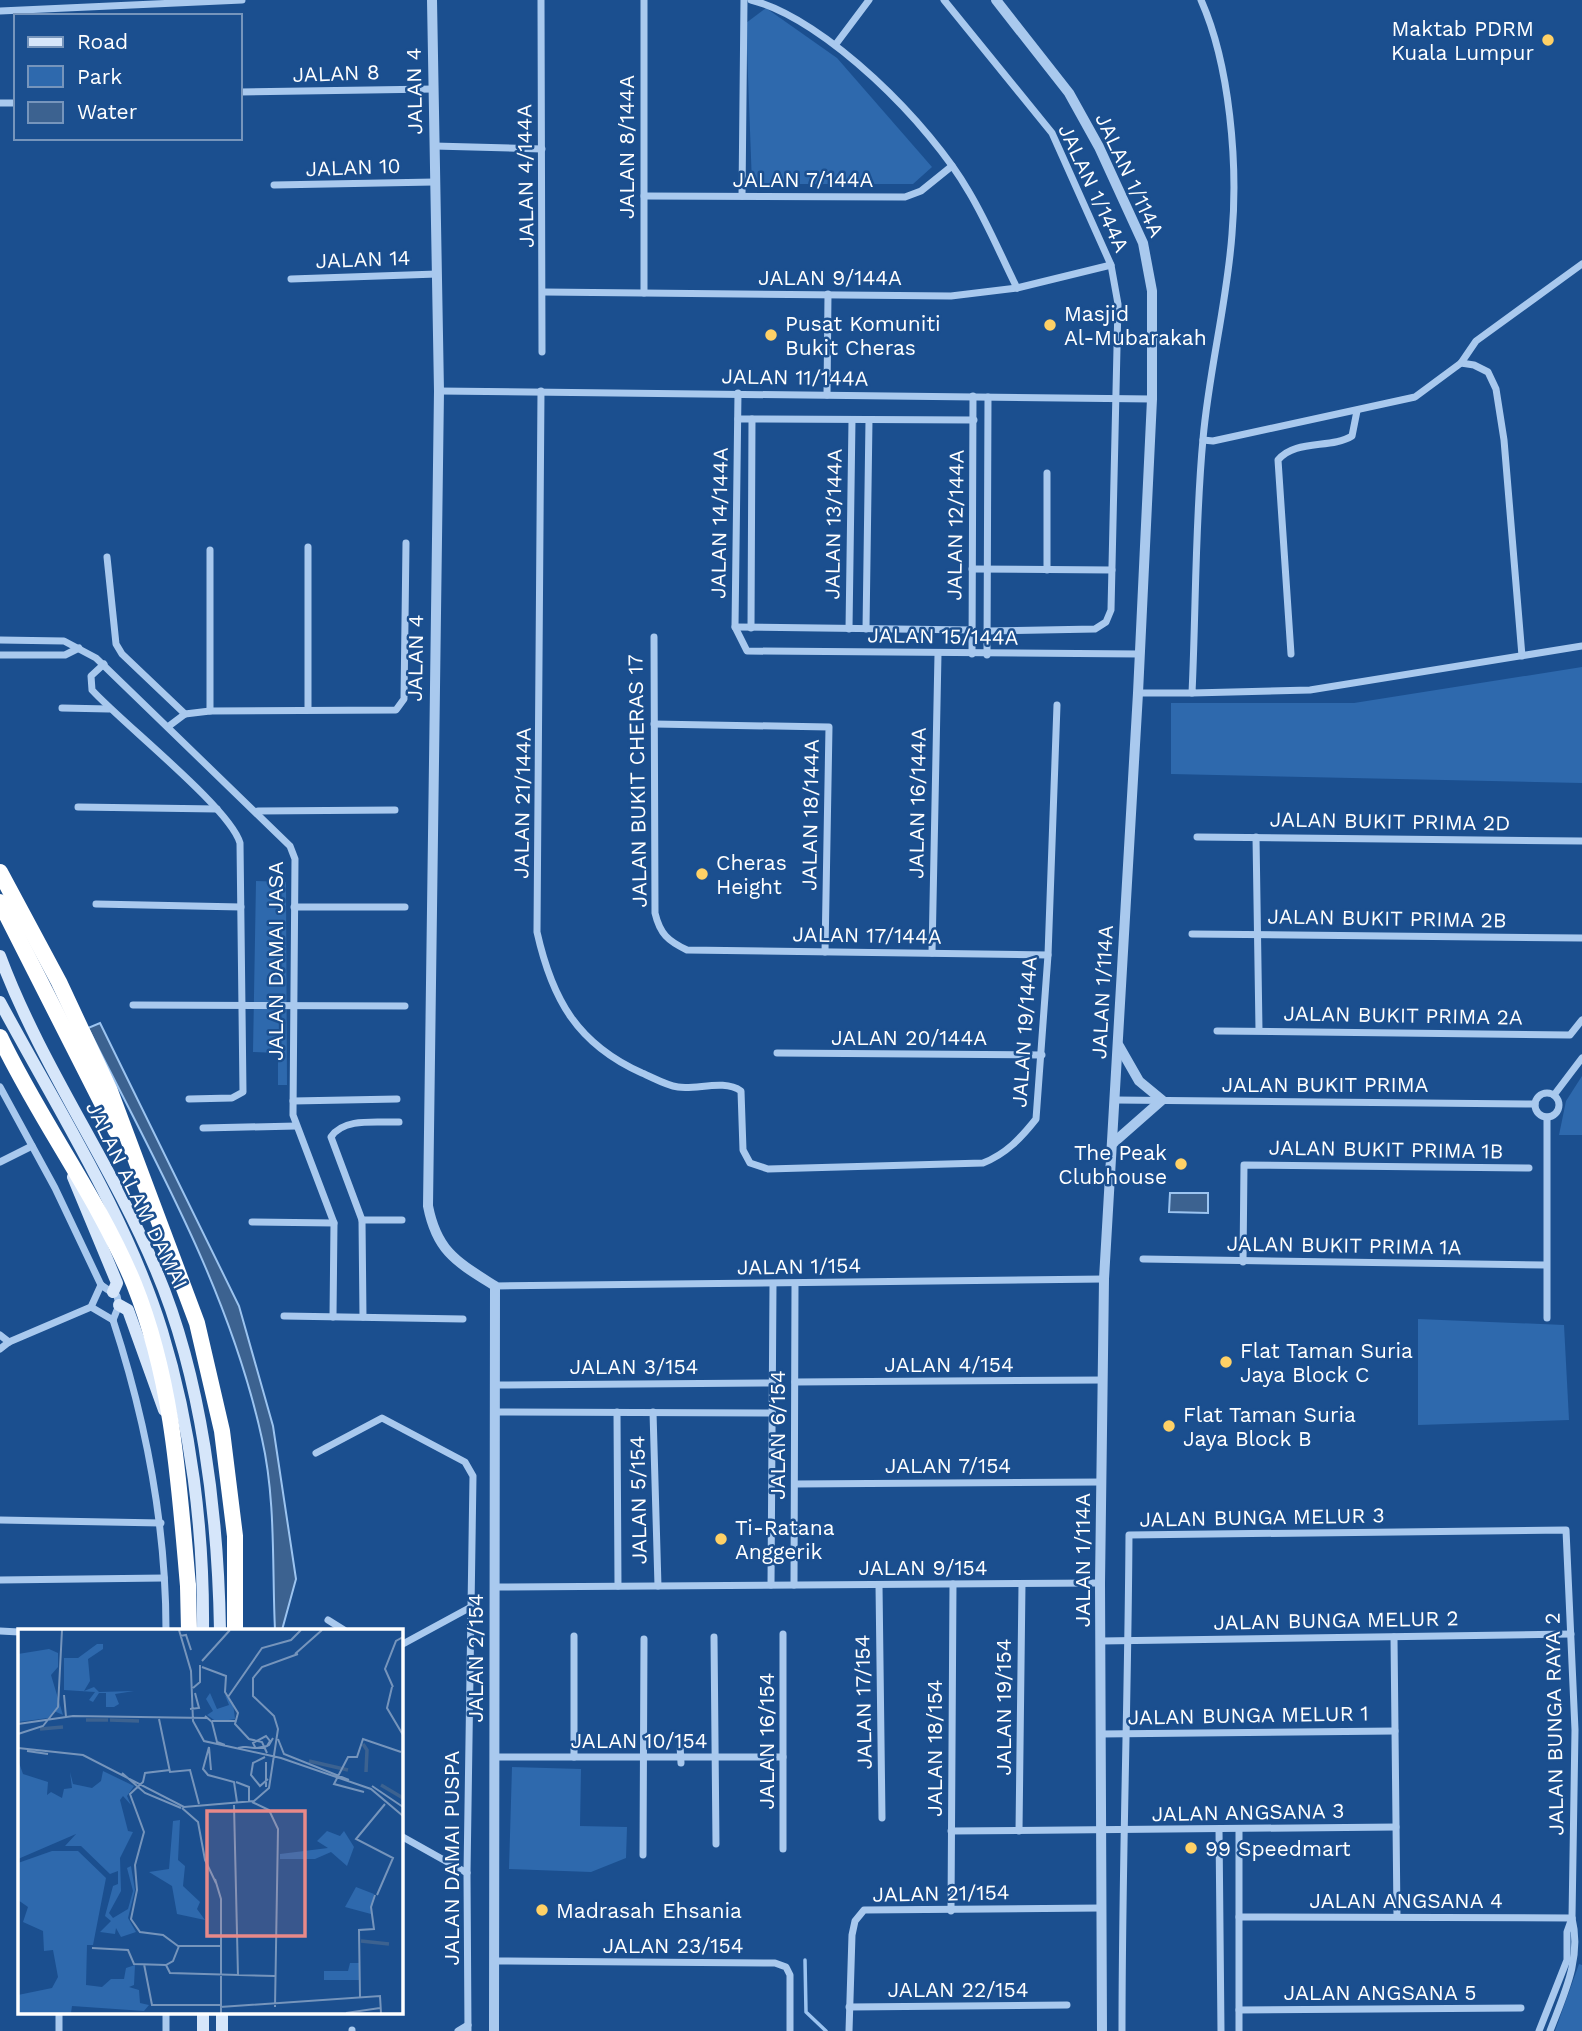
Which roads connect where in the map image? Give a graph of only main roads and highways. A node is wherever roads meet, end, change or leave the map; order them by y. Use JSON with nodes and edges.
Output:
{"nodes":[{"id":1,"x":0,"y":872,"type":"edge"},
{"id":2,"x":0,"y":902,"type":"edge"},
{"id":3,"x":0,"y":956,"type":"edge"},
{"id":4,"x":0,"y":1002,"type":"edge"},
{"id":5,"x":0,"y":1037,"type":"edge"},
{"id":6,"x":70,"y":1132,"type":"junction"},
{"id":7,"x":135,"y":1165,"type":"junction"},
{"id":8,"x":113,"y":1292,"type":"road end"},
{"id":9,"x":119,"y":1305,"type":"road end"},
{"id":10,"x":187,"y":1440,"type":"junction"},
{"id":11,"x":189,"y":1629,"type":"edge"},
{"id":12,"x":203,"y":1629,"type":"edge"},
{"id":13,"x":220,"y":1629,"type":"edge"},
{"id":14,"x":235,"y":1629,"type":"edge"}],
"edges":[{"from":1,"to":7,"type":"highway"},
{"from":2,"to":7,"type":"highway"},
{"from":3,"to":13,"type":"main road","name":"JALAN ALAM DAMAI"},
{"from":4,"to":6,"type":"main road","name":"JALAN ALAM DAMAI"},
{"from":5,"to":11,"type":"highway","bridge":true},
{"from":6,"to":8,"type":"main road"},
{"from":6,"to":10,"type":"main road","name":"JALAN ALAM DAMAI"},
{"from":7,"to":14,"type":"highway"},
{"from":9,"to":10,"type":"main road"},
{"from":10,"to":12,"type":"main road","name":"JALAN ALAM DAMAI"}]}
